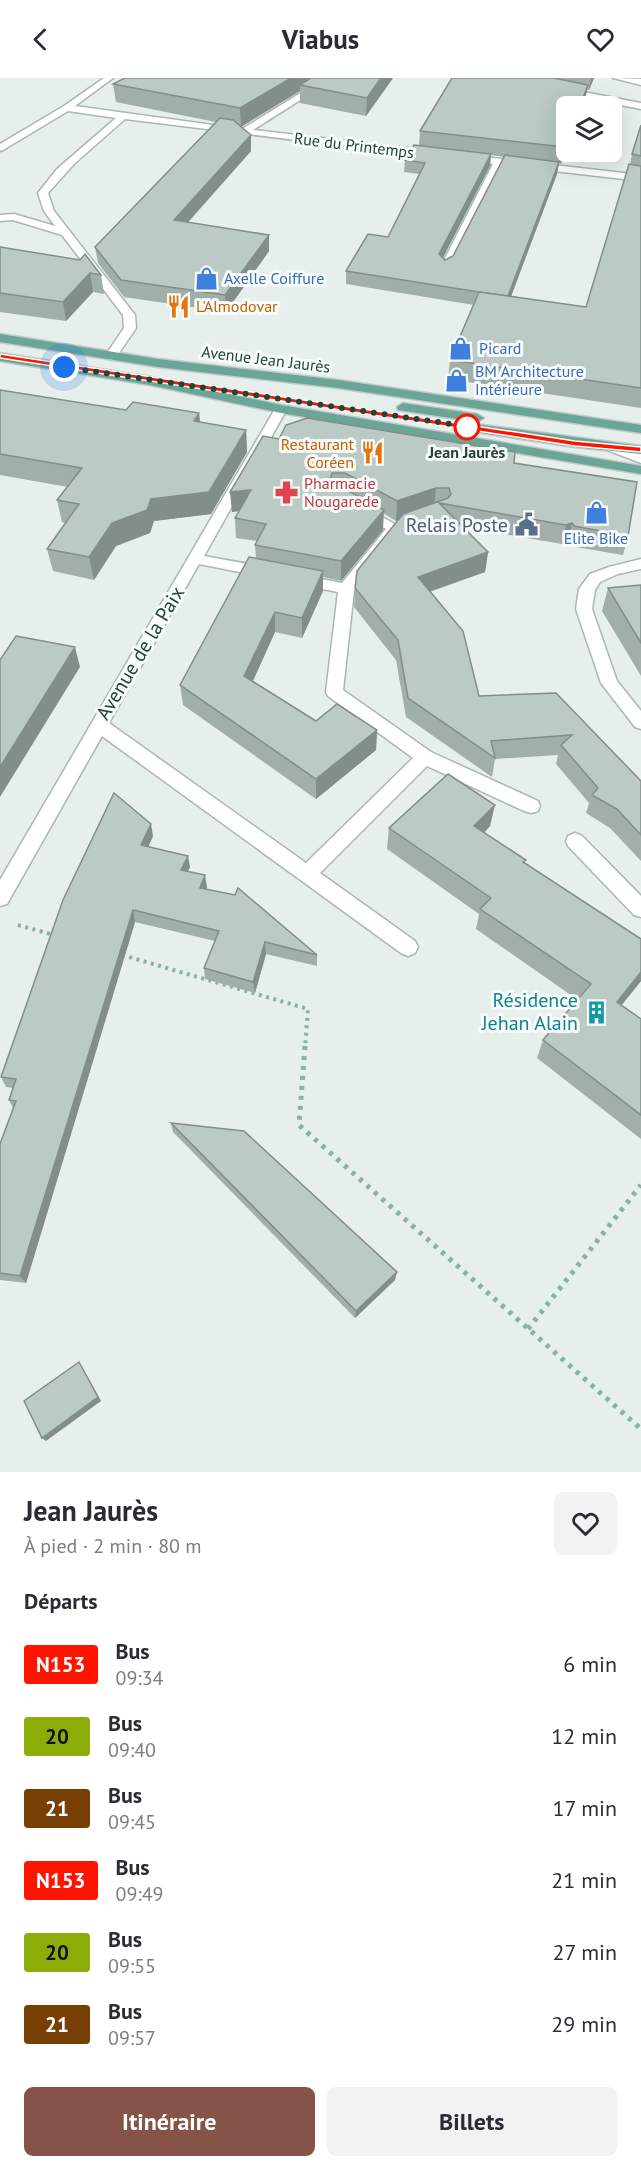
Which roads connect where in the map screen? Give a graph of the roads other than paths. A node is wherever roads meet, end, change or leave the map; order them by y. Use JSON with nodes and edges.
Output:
{"nodes":[{"id":1,"x":109,"y":78,"type":"edge"},
{"id":2,"x":331,"y":78,"type":"edge"},
{"id":3,"x":617,"y":78,"type":"edge"},
{"id":4,"x":641,"y":82,"type":"edge"},
{"id":5,"x":553,"y":89,"type":"edge"},
{"id":6,"x":641,"y":106,"type":"edge"},
{"id":7,"x":67,"y":108,"type":"junction"},
{"id":8,"x":123,"y":116,"type":"junction"},
{"id":9,"x":243,"y":132,"type":"junction"},
{"id":10,"x":0,"y":148,"type":"edge"},
{"id":11,"x":441,"y":155,"type":"edge"},
{"id":12,"x":452,"y":156,"type":"edge"},
{"id":13,"x":499,"y":161,"type":"junction"},
{"id":14,"x":641,"y":178,"type":"edge"},
{"id":15,"x":43,"y":199,"type":"junction"},
{"id":16,"x":24,"y":211,"type":"junction"},
{"id":17,"x":0,"y":218,"type":"edge"},
{"id":18,"x":64,"y":232,"type":"junction"},
{"id":19,"x":445,"y":268,"type":"edge"},
{"id":20,"x":0,"y":338,"type":"edge"},
{"id":21,"x":111,"y":356,"type":"junction"},
{"id":22,"x":0,"y":357,"type":"edge"},
{"id":23,"x":158,"y":363,"type":"junction"},
{"id":24,"x":150,"y":381,"type":"junction"},
{"id":25,"x":281,"y":409,"type":"junction"},
{"id":26,"x":641,"y":429,"type":"edge"},
{"id":27,"x":612,"y":447,"type":"junction"},
{"id":28,"x":641,"y":449,"type":"edge"},
{"id":29,"x":641,"y":459,"type":"edge"},
{"id":30,"x":641,"y":470,"type":"edge"},
{"id":31,"x":348,"y":502,"type":"edge"},
{"id":32,"x":413,"y":522,"type":"edge"},
{"id":33,"x":394,"y":528,"type":"junction"},
{"id":34,"x":196,"y":559,"type":"junction"},
{"id":35,"x":641,"y":564,"type":"edge"},
{"id":36,"x":346,"y":589,"type":"junction"},
{"id":37,"x":641,"y":723,"type":"edge"},
{"id":38,"x":98,"y":724,"type":"junction"},
{"id":39,"x":425,"y":758,"type":"junction"},
{"id":40,"x":531,"y":806,"type":"dead end"},
{"id":41,"x":575,"y":841,"type":"dead end"},
{"id":42,"x":308,"y":873,"type":"junction"},
{"id":43,"x":0,"y":898,"type":"edge"},
{"id":44,"x":641,"y":909,"type":"edge"},
{"id":45,"x":408,"y":946,"type":"dead end"}],
"edges":[{"from":1,"to":7,"type":"street"},
{"from":2,"to":9,"type":"street"},
{"from":3,"to":4,"type":"street"},
{"from":5,"to":6,"type":"street"},
{"from":7,"to":8,"type":"street","name":"Rue du Printemps"},
{"from":7,"to":10,"type":"street"},
{"from":8,"to":9,"type":"street","name":"Rue du Printemps"},
{"from":8,"to":15,"type":"street"},
{"from":9,"to":11,"type":"street","name":"Rue du Printemps"},
{"from":12,"to":13,"type":"street"},
{"from":13,"to":14,"type":"street"},
{"from":13,"to":19,"type":"street"},
{"from":15,"to":16,"type":"street"},
{"from":15,"to":18,"type":"street"},
{"from":16,"to":17,"type":"street"},
{"from":16,"to":18,"type":"street"},
{"from":18,"to":21,"type":"street"},
{"from":20,"to":21,"type":"main road","name":"Avenue Jean Jaurès"},
{"from":21,"to":23,"type":"main road","name":"Avenue Jean Jaurès"},
{"from":22,"to":24,"type":"main road"},
{"from":23,"to":26,"type":"main road","name":"Avenue Jean Jaurès"},
{"from":23,"to":28,"type":"main road"},
{"from":24,"to":25,"type":"main road"},
{"from":24,"to":27,"type":"main road"},
{"from":25,"to":30,"type":"main road"},
{"from":25,"to":34,"type":"street","name":"Avenue de la Paix"},
{"from":27,"to":28,"type":"main road"},
{"from":27,"to":29,"type":"street"},
{"from":31,"to":33,"type":"street"},
{"from":32,"to":33,"type":"street"},
{"from":33,"to":36,"type":"street"},
{"from":34,"to":36,"type":"street"},
{"from":34,"to":38,"type":"street","name":"Avenue de la Paix"},
{"from":35,"to":37,"type":"street"},
{"from":36,"to":39,"type":"street"},
{"from":38,"to":42,"type":"street"},
{"from":38,"to":43,"type":"street","name":"Avenue de la Paix"},
{"from":39,"to":40,"type":"street"},
{"from":39,"to":42,"type":"street"},
{"from":41,"to":44,"type":"street"},
{"from":42,"to":45,"type":"street"}]}
